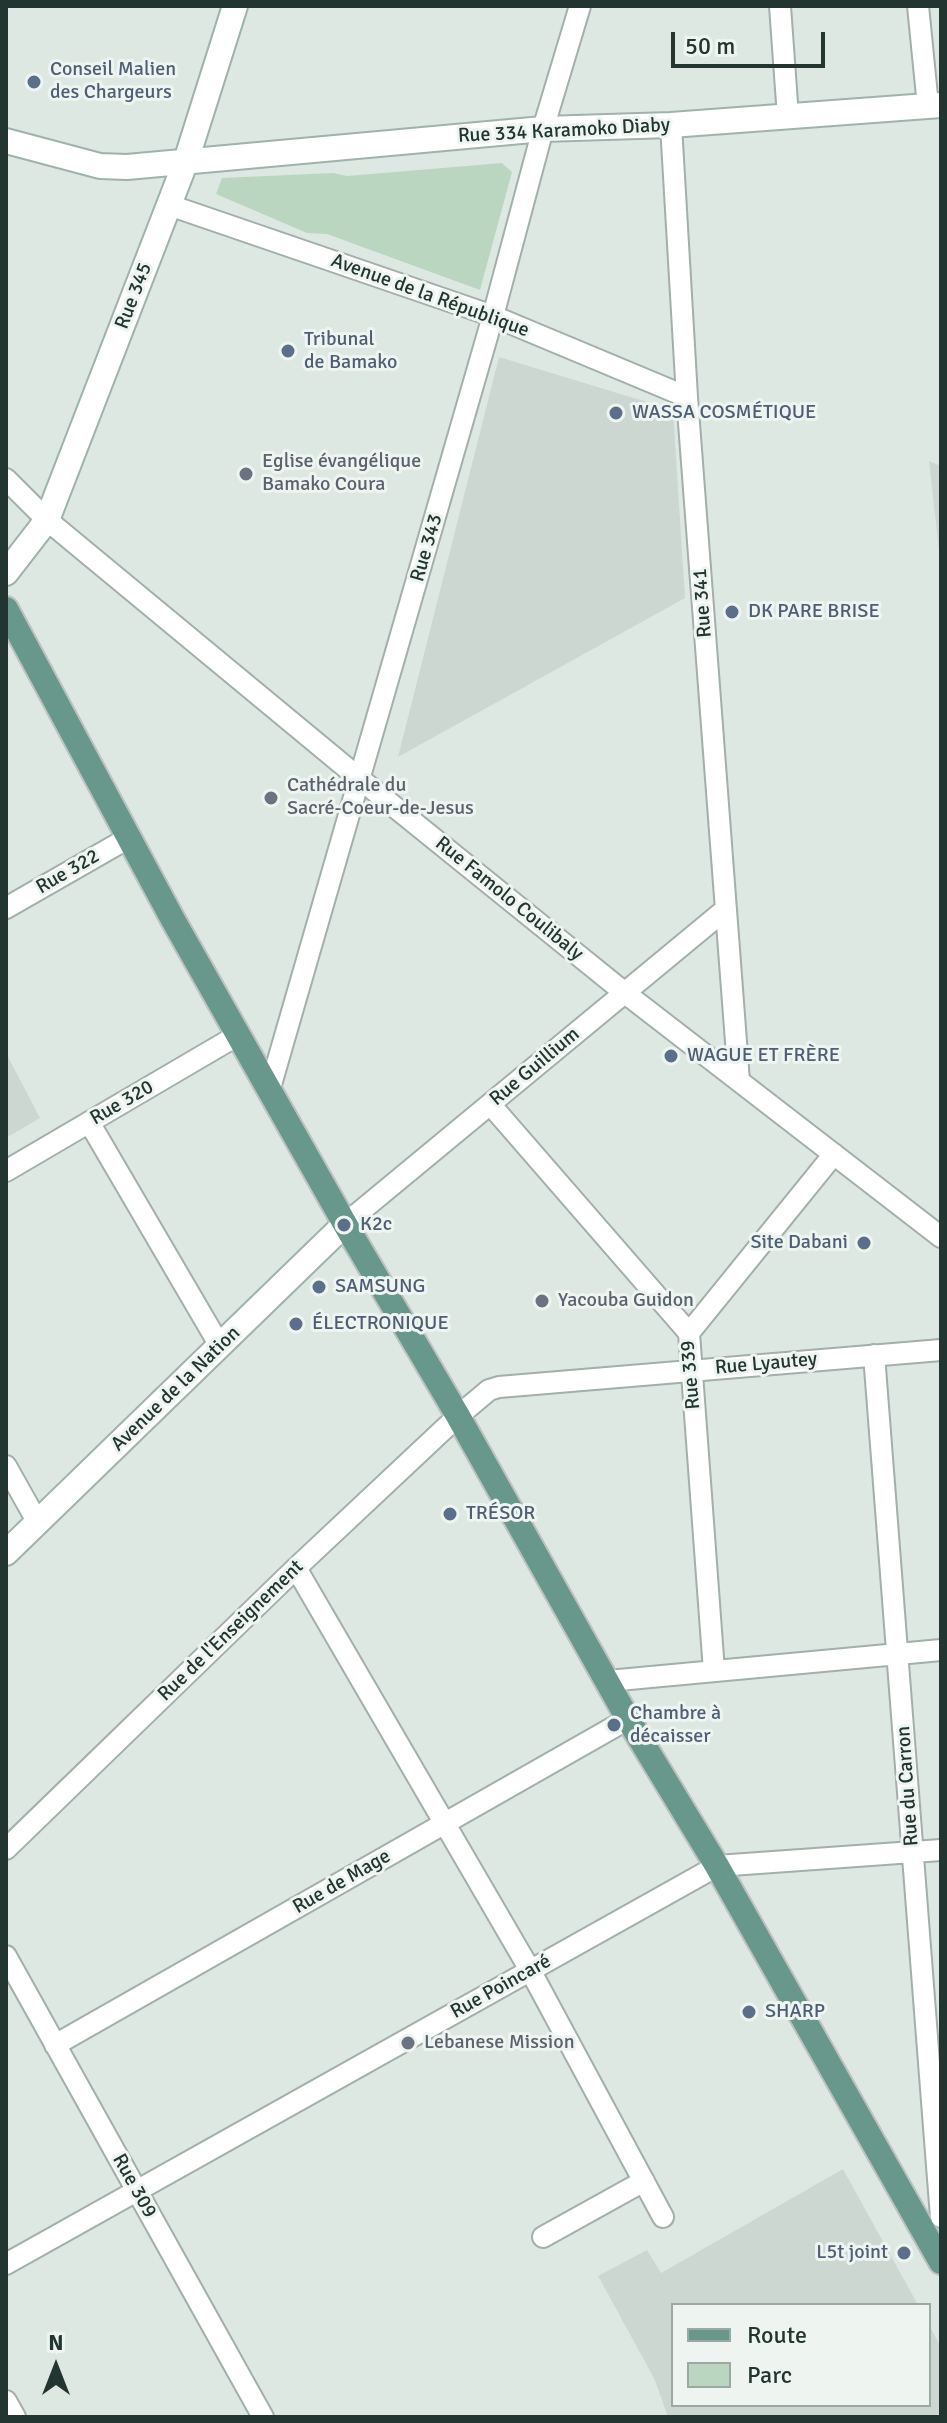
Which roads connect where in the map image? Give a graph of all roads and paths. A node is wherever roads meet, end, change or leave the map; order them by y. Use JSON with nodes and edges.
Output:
{"nodes":[{"id":1,"x":235,"y":6,"type":"edge"},
{"id":2,"x":580,"y":6,"type":"edge"},
{"id":3,"x":780,"y":6,"type":"edge"},
{"id":4,"x":918,"y":6,"type":"edge"},
{"id":5,"x":934,"y":106,"type":"edge"},
{"id":6,"x":788,"y":117,"type":"junction"},
{"id":7,"x":671,"y":125,"type":"junction"},
{"id":8,"x":543,"y":129,"type":"junction"},
{"id":9,"x":6,"y":141,"type":"edge"},
{"id":10,"x":186,"y":161,"type":"junction"},
{"id":11,"x":169,"y":205,"type":"junction"},
{"id":12,"x":493,"y":316,"type":"junction"},
{"id":13,"x":687,"y":397,"type":"junction"},
{"id":14,"x":6,"y":479,"type":"edge"},
{"id":15,"x":47,"y":520,"type":"junction"},
{"id":16,"x":6,"y":573,"type":"edge"},
{"id":17,"x":6,"y":609,"type":"edge"},
{"id":18,"x":360,"y":779,"type":"junction"},
{"id":19,"x":130,"y":837,"type":"junction"},
{"id":20,"x":6,"y":908,"type":"edge"},
{"id":21,"x":726,"y":909,"type":"junction"},
{"id":22,"x":625,"y":993,"type":"junction"},
{"id":23,"x":238,"y":1035,"type":"junction"},
{"id":24,"x":739,"y":1081,"type":"junction"},
{"id":25,"x":270,"y":1088,"type":"junction"},
{"id":26,"x":490,"y":1104,"type":"junction"},
{"id":27,"x":89,"y":1122,"type":"junction"},
{"id":28,"x":834,"y":1154,"type":"junction"},
{"id":29,"x":6,"y":1171,"type":"edge"},
{"id":30,"x":345,"y":1224,"type":"junction"},
{"id":31,"x":941,"y":1237,"type":"edge"},
{"id":32,"x":689,"y":1333,"type":"junction"},
{"id":33,"x":220,"y":1346,"type":"junction"},
{"id":34,"x":941,"y":1350,"type":"edge"},
{"id":35,"x":874,"y":1355,"type":"junction"},
{"id":36,"x":691,"y":1370,"type":"junction"},
{"id":37,"x":458,"y":1416,"type":"junction"},
{"id":38,"x":6,"y":1466,"type":"edge"},
{"id":39,"x":38,"y":1523,"type":"junction"},
{"id":40,"x":6,"y":1553,"type":"edge"},
{"id":41,"x":296,"y":1568,"type":"junction"},
{"id":42,"x":941,"y":1650,"type":"edge"},
{"id":43,"x":897,"y":1654,"type":"junction"},
{"id":44,"x":714,"y":1671,"type":"junction"},
{"id":45,"x":608,"y":1681,"type":"junction"},
{"id":46,"x":628,"y":1719,"type":"junction"},
{"id":47,"x":446,"y":1822,"type":"junction"},
{"id":48,"x":6,"y":1849,"type":"edge"},
{"id":49,"x":941,"y":1850,"type":"edge"},
{"id":50,"x":913,"y":1852,"type":"junction"},
{"id":51,"x":717,"y":1866,"type":"junction"},
{"id":52,"x":6,"y":1956,"type":"edge"},
{"id":53,"x":530,"y":1970,"type":"junction"},
{"id":54,"x":55,"y":2045,"type":"junction"},
{"id":55,"x":644,"y":2181,"type":"junction"},
{"id":56,"x":137,"y":2190,"type":"junction"},
{"id":57,"x":663,"y":2217,"type":"dead end"},
{"id":58,"x":941,"y":2217,"type":"edge"},
{"id":59,"x":543,"y":2237,"type":"dead end"},
{"id":60,"x":941,"y":2262,"type":"edge"},
{"id":61,"x":6,"y":2264,"type":"edge"},
{"id":62,"x":6,"y":2401,"type":"edge"},
{"id":63,"x":15,"y":2417,"type":"edge"},
{"id":64,"x":263,"y":2417,"type":"edge"}],
"edges":[{"from":1,"to":10,"type":"street","name":"Rue 345"},
{"from":2,"to":8,"type":"street","name":"Rue 343"},
{"from":3,"to":6,"type":"street"},
{"from":4,"to":5,"type":"street"},
{"from":5,"to":6,"type":"street","name":"Rue 334 Karamoko Diaby"},
{"from":6,"to":7,"type":"street","name":"Rue 334 Karamoko Diaby"},
{"from":7,"to":8,"type":"street","name":"Rue 334 Karamoko Diaby"},
{"from":7,"to":13,"type":"street","name":"Rue 341"},
{"from":8,"to":10,"type":"street","name":"Rue 334 Karamoko Diaby"},
{"from":8,"to":12,"type":"street","name":"Rue 343"},
{"from":9,"to":10,"type":"street","name":"Rue 334 Karamoko Diaby"},
{"from":10,"to":11,"type":"street","name":"Rue 345"},
{"from":11,"to":12,"type":"street","name":"Avenue de la République"},
{"from":11,"to":15,"type":"street","name":"Rue 345"},
{"from":12,"to":13,"type":"street","name":"Avenue de la République"},
{"from":12,"to":18,"type":"street","name":"Rue 343"},
{"from":13,"to":21,"type":"street","name":"Rue 341"},
{"from":14,"to":15,"type":"street","name":"Rue Famolo Coulibaly"},
{"from":15,"to":16,"type":"street","name":"Rue 345"},
{"from":15,"to":18,"type":"street","name":"Rue Famolo Coulibaly"},
{"from":17,"to":19,"type":"main road"},
{"from":18,"to":22,"type":"street","name":"Rue Famolo Coulibaly"},
{"from":18,"to":25,"type":"street","name":"Rue 343"},
{"from":19,"to":20,"type":"street","name":"Rue 322"},
{"from":19,"to":23,"type":"main road"},
{"from":21,"to":22,"type":"street","name":"Rue Guillium"},
{"from":21,"to":24,"type":"street","name":"Rue 341"},
{"from":22,"to":24,"type":"street","name":"Rue Famolo Coulibaly"},
{"from":22,"to":26,"type":"street","name":"Rue Guillium"},
{"from":23,"to":25,"type":"main road"},
{"from":23,"to":27,"type":"street","name":"Rue 320"},
{"from":24,"to":28,"type":"street","name":"Rue Famolo Coulibaly"},
{"from":25,"to":30,"type":"main road"},
{"from":26,"to":30,"type":"street","name":"Rue Guillium"},
{"from":26,"to":32,"type":"street","name":"Rue 339"},
{"from":27,"to":29,"type":"street","name":"Rue 320"},
{"from":27,"to":33,"type":"street"},
{"from":28,"to":31,"type":"street","name":"Rue Famolo Coulibaly"},
{"from":28,"to":32,"type":"street"},
{"from":30,"to":33,"type":"street","name":"Avenue de la Nation"},
{"from":30,"to":37,"type":"main road"},
{"from":32,"to":36,"type":"street","name":"Rue 339"},
{"from":33,"to":39,"type":"street","name":"Avenue de la Nation"},
{"from":34,"to":35,"type":"street","name":"Rue Lyautey"},
{"from":35,"to":36,"type":"street","name":"Rue Lyautey"},
{"from":35,"to":43,"type":"street","name":"Rue du Carron"},
{"from":36,"to":37,"type":"street","name":"Rue Lyautey"},
{"from":36,"to":44,"type":"street","name":"Rue 339"},
{"from":37,"to":41,"type":"street","name":"Rue de l'Enseignement"},
{"from":37,"to":45,"type":"main road"},
{"from":38,"to":39,"type":"street"},
{"from":39,"to":40,"type":"street","name":"Avenue de la Nation"},
{"from":41,"to":47,"type":"street"},
{"from":41,"to":48,"type":"street","name":"Rue de l'Enseignement"},
{"from":42,"to":43,"type":"street"},
{"from":43,"to":44,"type":"street"},
{"from":43,"to":50,"type":"street","name":"Rue du Carron"},
{"from":44,"to":45,"type":"street"},
{"from":45,"to":46,"type":"main road"},
{"from":46,"to":47,"type":"street","name":"Rue de Mage"},
{"from":46,"to":51,"type":"main road"},
{"from":47,"to":53,"type":"street"},
{"from":47,"to":54,"type":"street","name":"Rue de Mage"},
{"from":49,"to":50,"type":"street","name":"Rue Poincaré"},
{"from":50,"to":51,"type":"street","name":"Rue Poincaré"},
{"from":50,"to":58,"type":"street","name":"Rue du Carron"},
{"from":51,"to":53,"type":"street","name":"Rue Poincaré"},
{"from":51,"to":60,"type":"main road"},
{"from":52,"to":54,"type":"street","name":"Rue 309"},
{"from":53,"to":55,"type":"street"},
{"from":53,"to":56,"type":"street","name":"Rue Poincaré"},
{"from":54,"to":56,"type":"street","name":"Rue 309"},
{"from":55,"to":57,"type":"street"},
{"from":55,"to":59,"type":"street"},
{"from":56,"to":61,"type":"street","name":"Rue Poincaré"},
{"from":56,"to":64,"type":"street","name":"Rue 309"},
{"from":62,"to":63,"type":"street"}]}
